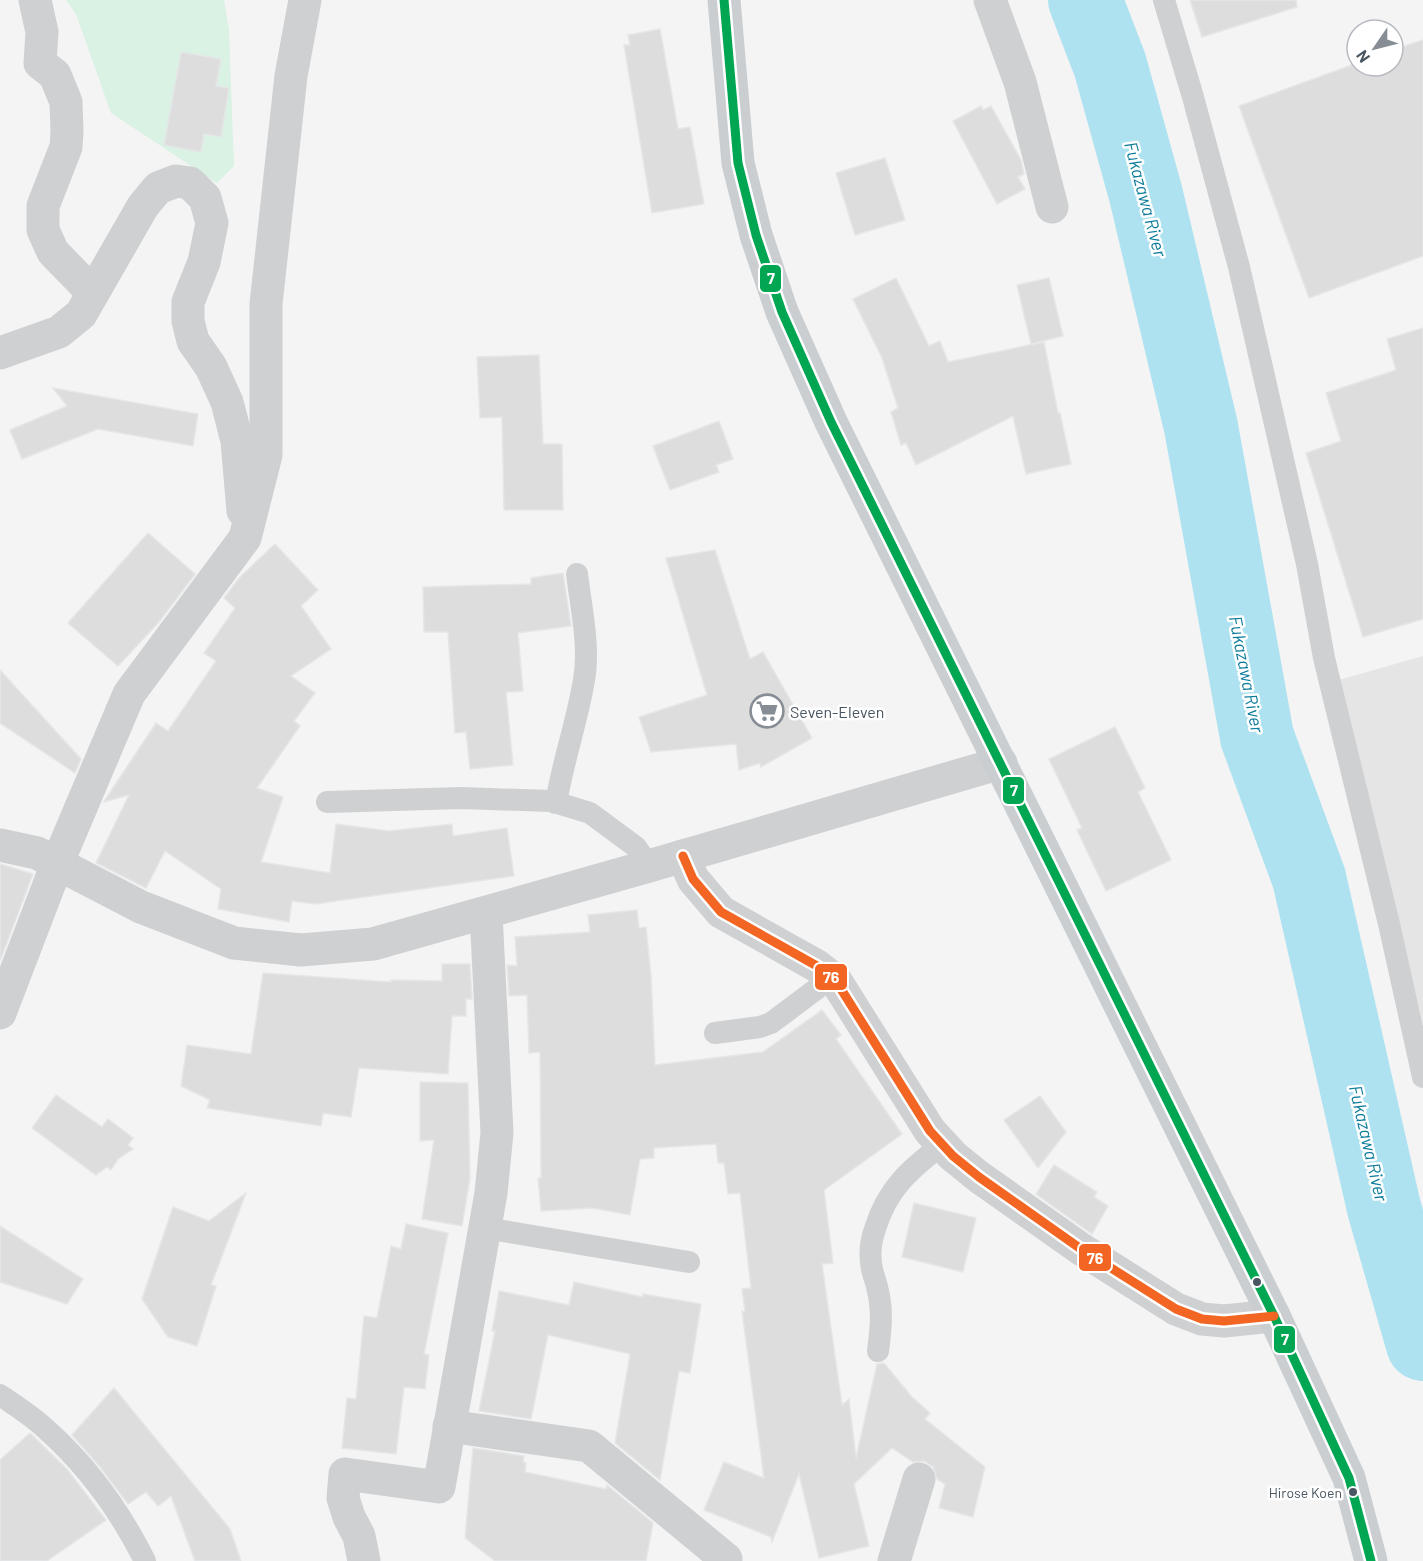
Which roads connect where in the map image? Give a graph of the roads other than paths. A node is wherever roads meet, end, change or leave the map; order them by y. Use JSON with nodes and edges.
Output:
{"nodes":[{"id":1,"x":35,"y":0,"type":"edge"},
{"id":2,"x":305,"y":0,"type":"edge"},
{"id":3,"x":724,"y":0,"type":"edge"},
{"id":4,"x":990,"y":0,"type":"edge"},
{"id":5,"x":1164,"y":0,"type":"edge"},
{"id":6,"x":1052,"y":207,"type":"dead end"},
{"id":7,"x":93,"y":293,"type":"junction"},
{"id":8,"x":0,"y":353,"type":"edge"},
{"id":9,"x":245,"y":538,"type":"junction"},
{"id":10,"x":577,"y":574,"type":"dead end"},
{"id":11,"x":1001,"y":763,"type":"junction"},
{"id":12,"x":327,"y":802,"type":"dead end"},
{"id":13,"x":556,"y":803,"type":"junction"},
{"id":14,"x":0,"y":845,"type":"edge"},
{"id":15,"x":683,"y":856,"type":"junction"},
{"id":16,"x":57,"y":864,"type":"junction"},
{"id":17,"x":650,"y":866,"type":"junction"},
{"id":18,"x":486,"y":913,"type":"junction"},
{"id":19,"x":831,"y":978,"type":"junction"},
{"id":20,"x":0,"y":1013,"type":"edge"},
{"id":21,"x":715,"y":1033,"type":"dead end"},
{"id":22,"x":1423,"y":1077,"type":"edge"},
{"id":23,"x":943,"y":1144,"type":"junction"},
{"id":24,"x":485,"y":1228,"type":"junction"},
{"id":25,"x":689,"y":1262,"type":"dead end"},
{"id":26,"x":1274,"y":1316,"type":"junction"},
{"id":27,"x":878,"y":1351,"type":"dead end"},
{"id":28,"x":0,"y":1395,"type":"edge"},
{"id":29,"x":449,"y":1426,"type":"junction"},
{"id":30,"x":919,"y":1479,"type":"dead end"},
{"id":31,"x":727,"y":1560,"type":"edge"},
{"id":32,"x":145,"y":1561,"type":"edge"},
{"id":33,"x":364,"y":1561,"type":"edge"},
{"id":34,"x":894,"y":1561,"type":"edge"},
{"id":35,"x":1371,"y":1561,"type":"edge"}],
"edges":[{"from":1,"to":7,"type":"street"},
{"from":2,"to":9,"type":"street"},
{"from":3,"to":11,"type":"main road"},
{"from":4,"to":6,"type":"street"},
{"from":5,"to":22,"type":"lane"},
{"from":7,"to":8,"type":"street"},
{"from":7,"to":9,"type":"street"},
{"from":9,"to":16,"type":"street"},
{"from":10,"to":13,"type":"lane"},
{"from":11,"to":15,"type":"street"},
{"from":11,"to":26,"type":"main road"},
{"from":12,"to":13,"type":"lane"},
{"from":13,"to":17,"type":"lane"},
{"from":14,"to":16,"type":"street"},
{"from":15,"to":17,"type":"street"},
{"from":15,"to":19,"type":"street"},
{"from":16,"to":18,"type":"street"},
{"from":16,"to":20,"type":"street"},
{"from":17,"to":18,"type":"street"},
{"from":18,"to":24,"type":"street"},
{"from":19,"to":21,"type":"lane"},
{"from":19,"to":23,"type":"street"},
{"from":23,"to":26,"type":"street"},
{"from":23,"to":27,"type":"lane"},
{"from":24,"to":25,"type":"lane"},
{"from":24,"to":29,"type":"street"},
{"from":26,"to":35,"type":"main road"},
{"from":28,"to":32,"type":"lane"},
{"from":29,"to":31,"type":"street"},
{"from":29,"to":33,"type":"street"},
{"from":30,"to":34,"type":"street"}]}
